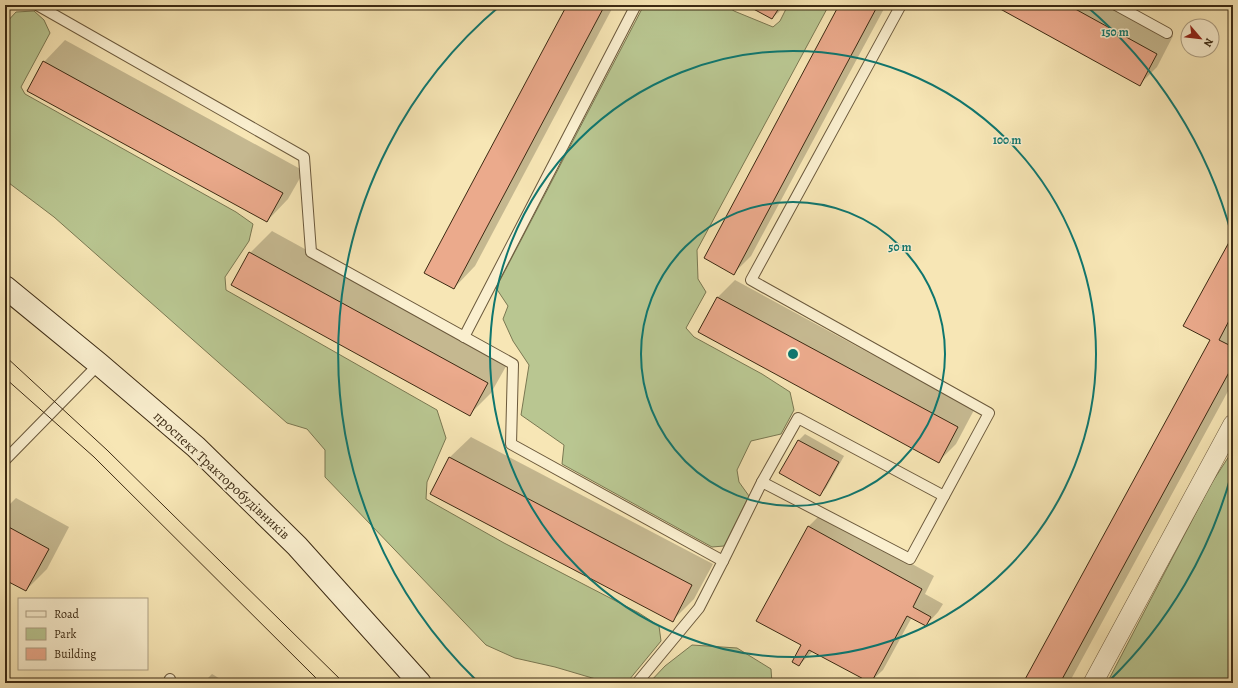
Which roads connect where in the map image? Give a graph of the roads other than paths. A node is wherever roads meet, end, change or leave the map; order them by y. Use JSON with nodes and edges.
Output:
{"nodes":[{"id":1,"x":37,"y":5,"type":"edge"},
{"id":2,"x":636,"y":5,"type":"edge"},
{"id":3,"x":901,"y":5,"type":"edge"},
{"id":4,"x":1116,"y":5,"type":"edge"},
{"id":5,"x":1167,"y":33,"type":"dead end"},
{"id":6,"x":5,"y":287,"type":"edge"},
{"id":7,"x":464,"y":337,"type":"junction"},
{"id":8,"x":99,"y":364,"type":"junction"},
{"id":9,"x":1233,"y":424,"type":"edge"},
{"id":10,"x":5,"y":460,"type":"edge"},
{"id":11,"x":762,"y":482,"type":"junction"},
{"id":12,"x":944,"y":496,"type":"junction"},
{"id":13,"x":723,"y":561,"type":"junction"},
{"id":14,"x":420,"y":683,"type":"edge"},
{"id":15,"x":637,"y":683,"type":"edge"},
{"id":16,"x":1093,"y":683,"type":"edge"}],
"edges":[{"from":1,"to":7,"type":"lane"},
{"from":2,"to":7,"type":"lane"},
{"from":3,"to":12,"type":"lane"},
{"from":4,"to":5,"type":"lane"},
{"from":6,"to":8,"type":"main road","name":"проспект Тракторобудівників"},
{"from":7,"to":13,"type":"lane"},
{"from":8,"to":10,"type":"lane"},
{"from":8,"to":14,"type":"main road","name":"проспект Тракторобудівників"},
{"from":9,"to":16,"type":"street"},
{"from":11,"to":12,"type":"lane"},
{"from":11,"to":12,"type":"lane"},
{"from":11,"to":13,"type":"lane"},
{"from":13,"to":15,"type":"lane"}]}
